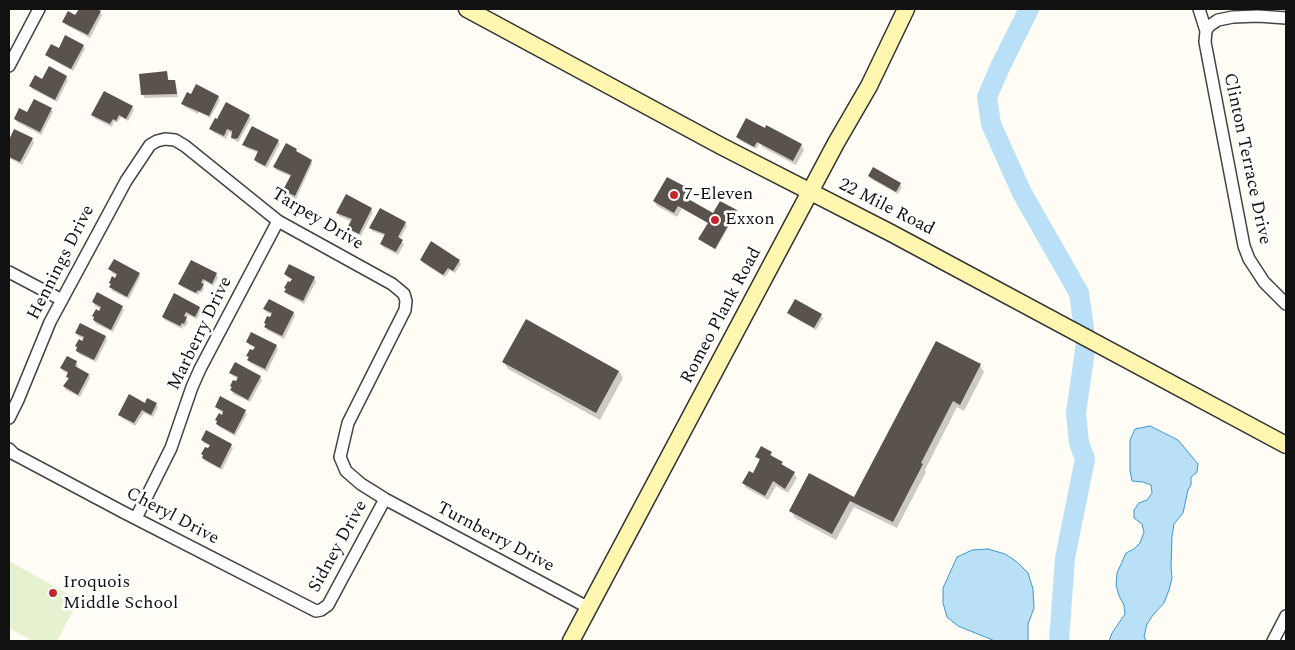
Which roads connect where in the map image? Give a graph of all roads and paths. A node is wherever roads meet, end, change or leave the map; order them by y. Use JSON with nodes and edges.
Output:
{"nodes":[{"id":1,"x":39,"y":9,"type":"edge"},
{"id":2,"x":467,"y":9,"type":"edge"},
{"id":3,"x":906,"y":9,"type":"edge"},
{"id":4,"x":1199,"y":9,"type":"edge"},
{"id":5,"x":1232,"y":13,"type":"edge"},
{"id":6,"x":1286,"y":18,"type":"edge"},
{"id":7,"x":1206,"y":31,"type":"junction"},
{"id":8,"x":9,"y":66,"type":"edge"},
{"id":9,"x":165,"y":138,"type":"joint"},
{"id":10,"x":810,"y":192,"type":"junction"},
{"id":11,"x":278,"y":221,"type":"junction"},
{"id":12,"x":9,"y":272,"type":"edge"},
{"id":13,"x":404,"y":294,"type":"joint"},
{"id":14,"x":62,"y":300,"type":"junction"},
{"id":15,"x":1286,"y":304,"type":"edge"},
{"id":16,"x":9,"y":418,"type":"edge"},
{"id":17,"x":1286,"y":443,"type":"edge"},
{"id":18,"x":9,"y":449,"type":"edge"},
{"id":19,"x":385,"y":499,"type":"junction"},
{"id":20,"x":136,"y":518,"type":"junction"},
{"id":21,"x":589,"y":608,"type":"junction"},
{"id":22,"x":321,"y":610,"type":"joint"},
{"id":23,"x":1286,"y":616,"type":"edge"},
{"id":24,"x":571,"y":641,"type":"edge"},
{"id":25,"x":1273,"y":641,"type":"edge"}],
"edges":[{"from":1,"to":8,"type":"street"},
{"from":2,"to":10,"type":"street","name":"22 Mile Road"},
{"from":3,"to":10,"type":"street","name":"Romeo Plank Road"},
{"from":4,"to":7,"type":"street","name":"Clinton Terrace Drive"},
{"from":5,"to":6,"type":"street"},
{"from":5,"to":7,"type":"street"},
{"from":7,"to":15,"type":"street","name":"Clinton Terrace Drive"},
{"from":9,"to":11,"type":"street","name":"Tarpey Drive"},
{"from":9,"to":14,"type":"street","name":"Hennings Drive"},
{"from":10,"to":17,"type":"street","name":"22 Mile Road"},
{"from":10,"to":21,"type":"street","name":"Romeo Plank Road"},
{"from":11,"to":13,"type":"street","name":"Tarpey Drive"},
{"from":11,"to":20,"type":"street","name":"Marberry Drive"},
{"from":12,"to":14,"type":"street"},
{"from":13,"to":19,"type":"street","name":"Turnberry Drive"},
{"from":14,"to":16,"type":"street","name":"Hennings Drive"},
{"from":18,"to":20,"type":"street","name":"Cheryl Drive"},
{"from":19,"to":21,"type":"street","name":"Turnberry Drive"},
{"from":19,"to":22,"type":"street","name":"Sidney Drive"},
{"from":20,"to":22,"type":"street","name":"Cheryl Drive"},
{"from":21,"to":24,"type":"street","name":"Romeo Plank Road"},
{"from":23,"to":25,"type":"street"}]}
